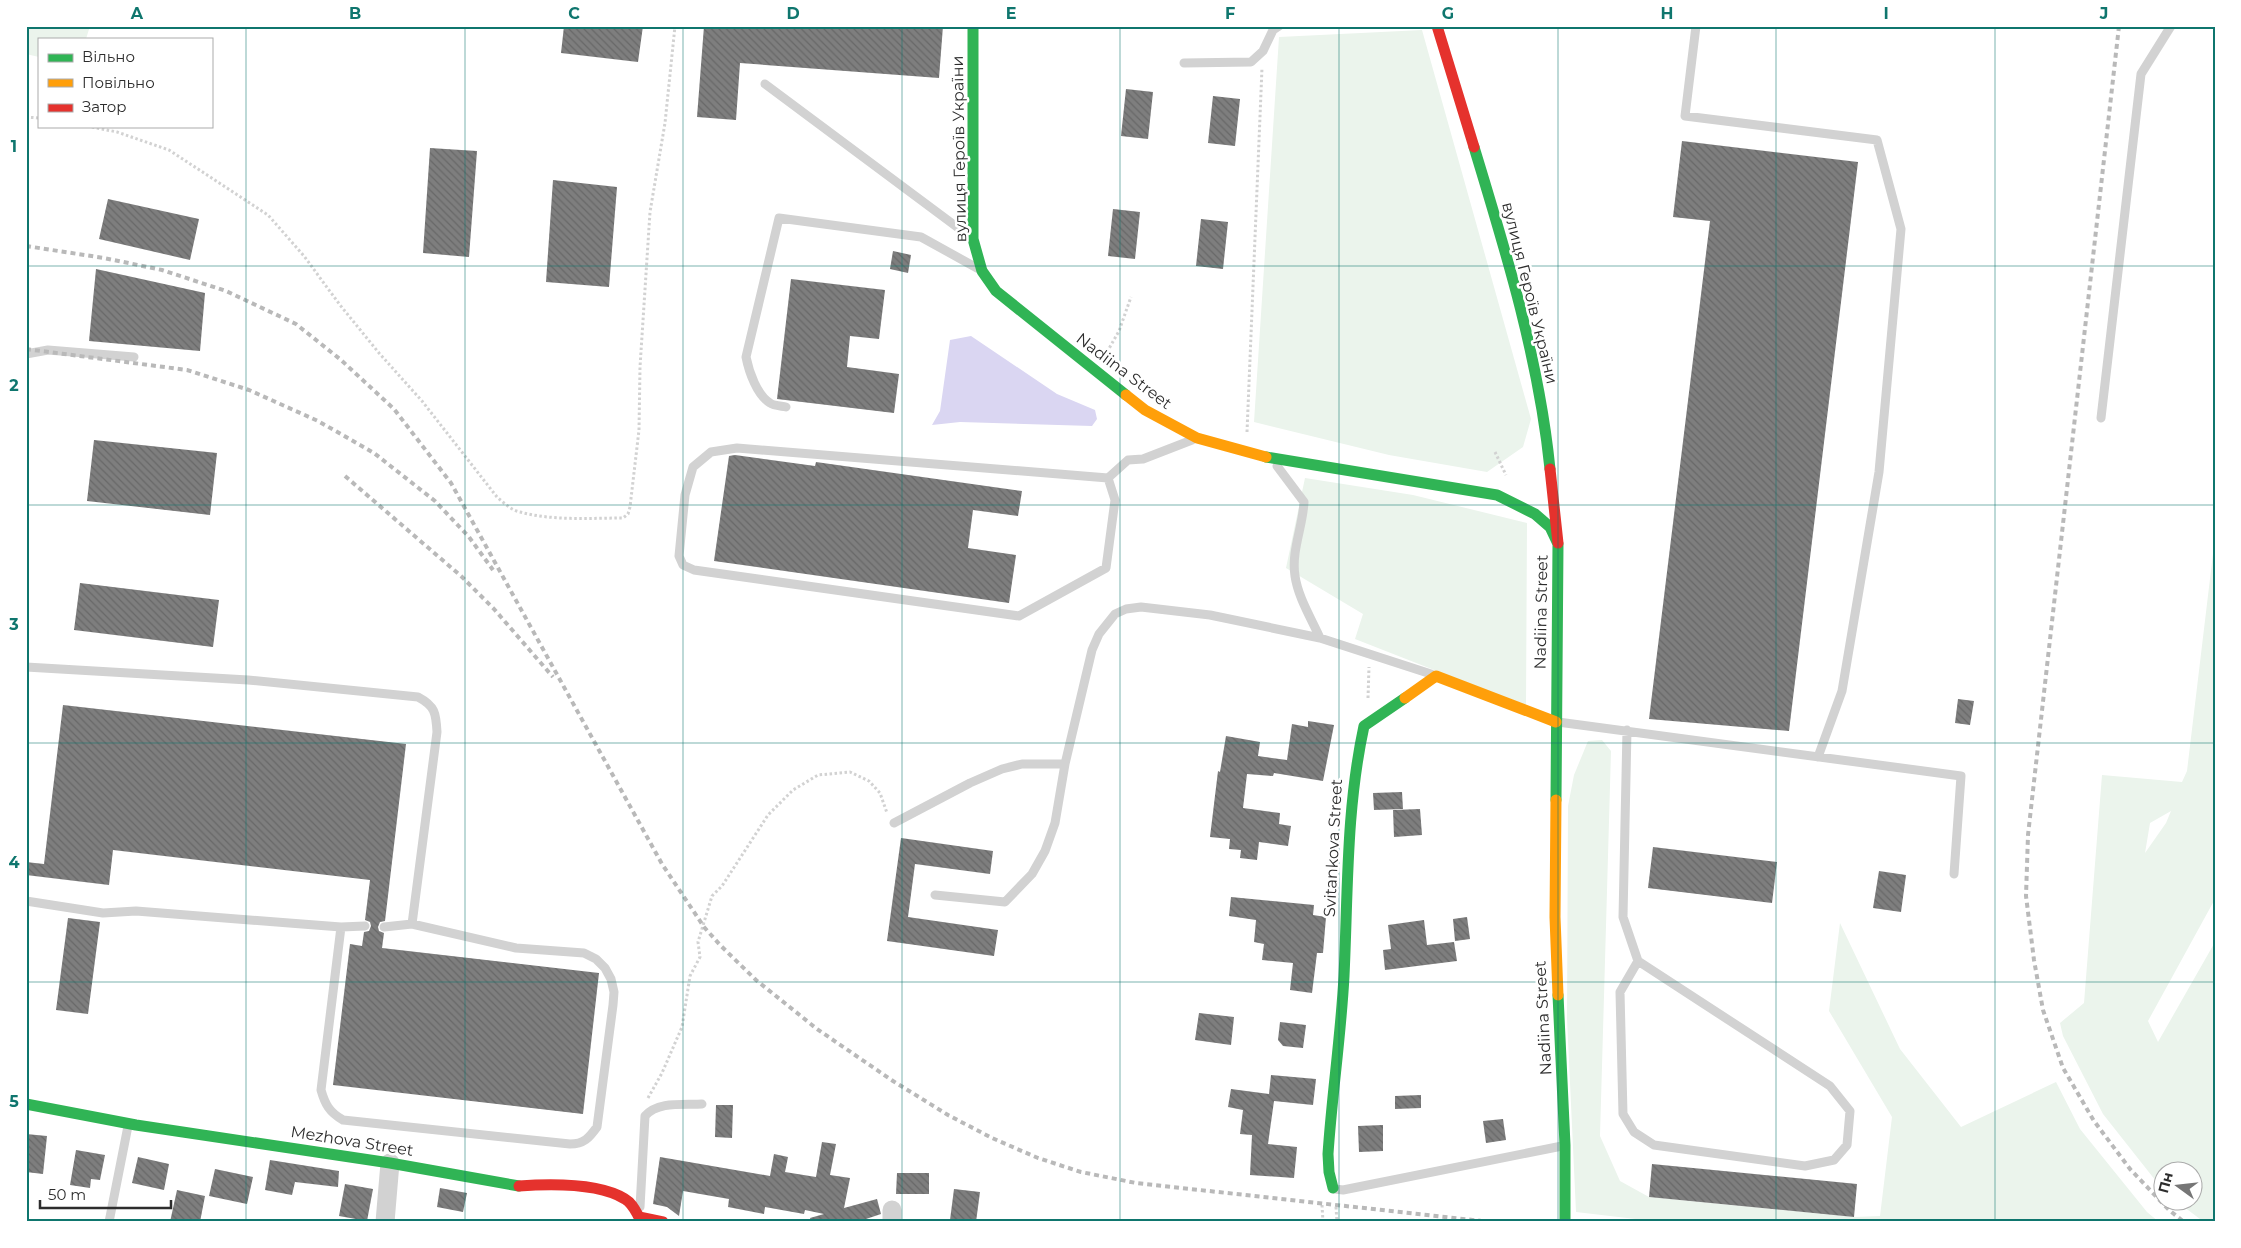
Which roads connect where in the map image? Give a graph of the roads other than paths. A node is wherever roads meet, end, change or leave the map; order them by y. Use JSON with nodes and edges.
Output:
{"nodes":[{"id":1,"x":974,"y":26,"type":"edge"},
{"id":2,"x":1279,"y":26,"type":"edge"},
{"id":3,"x":1437,"y":26,"type":"edge"},
{"id":4,"x":1696,"y":26,"type":"edge"},
{"id":5,"x":2171,"y":26,"type":"edge"},
{"id":6,"x":1184,"y":63,"type":"dead end"},
{"id":7,"x":765,"y":84,"type":"dead end"},
{"id":8,"x":973,"y":239,"type":"junction"},
{"id":9,"x":982,"y":271,"type":"junction"},
{"id":10,"x":26,"y":354,"type":"edge"},
{"id":11,"x":134,"y":357,"type":"dead end"},
{"id":12,"x":786,"y":407,"type":"dead end"},
{"id":13,"x":2101,"y":418,"type":"dead end"},
{"id":14,"x":1197,"y":438,"type":"junction"},
{"id":15,"x":1274,"y":459,"type":"junction"},
{"id":16,"x":1108,"y":478,"type":"junction"},
{"id":17,"x":1558,"y":544,"type":"junction"},
{"id":18,"x":1320,"y":638,"type":"junction"},
{"id":19,"x":26,"y":667,"type":"edge"},
{"id":20,"x":1436,"y":676,"type":"junction"},
{"id":21,"x":1556,"y":722,"type":"junction"},
{"id":22,"x":1627,"y":730,"type":"junction"},
{"id":23,"x":1818,"y":757,"type":"junction"},
{"id":24,"x":1065,"y":764,"type":"junction"},
{"id":25,"x":894,"y":823,"type":"road end"},
{"id":26,"x":1954,"y":874,"type":"dead end"},
{"id":27,"x":935,"y":895,"type":"dead end"},
{"id":28,"x":26,"y":901,"type":"edge"},
{"id":29,"x":412,"y":924,"type":"junction"},
{"id":30,"x":365,"y":926,"type":"dead end"},
{"id":31,"x":341,"y":927,"type":"junction"},
{"id":32,"x":384,"y":927,"type":"dead end"},
{"id":33,"x":1638,"y":961,"type":"junction"},
{"id":34,"x":26,"y":1104,"type":"edge"},
{"id":35,"x":702,"y":1104,"type":"dead end"},
{"id":36,"x":128,"y":1123,"type":"junction"},
{"id":37,"x":1565,"y":1145,"type":"junction"},
{"id":38,"x":390,"y":1163,"type":"junction"},
{"id":39,"x":1333,"y":1188,"type":"joint"},
{"id":40,"x":639,"y":1220,"type":"edge"},
{"id":41,"x":109,"y":1222,"type":"edge"},
{"id":42,"x":385,"y":1222,"type":"edge"},
{"id":43,"x":663,"y":1222,"type":"edge"},
{"id":44,"x":1565,"y":1222,"type":"edge"}],
"edges":[{"from":1,"to":8,"type":"street","name":"вулиця Героїв України"},
{"from":2,"to":6,"type":"lane"},
{"from":3,"to":17,"type":"street","name":"вулиця Героїв України"},
{"from":4,"to":23,"type":"lane"},
{"from":5,"to":13,"type":"lane"},
{"from":7,"to":8,"type":"lane"},
{"from":8,"to":9,"type":"street","name":"вулиця Героїв України"},
{"from":9,"to":12,"type":"lane"},
{"from":9,"to":14,"type":"street","name":"Nadiina Street"},
{"from":10,"to":11,"type":"lane"},
{"from":14,"to":15,"type":"street","name":"Nadiina Street"},
{"from":14,"to":16,"type":"lane"},
{"from":15,"to":17,"type":"street","name":"Nadiina Street"},
{"from":15,"to":18,"type":"lane"},
{"from":16,"to":16,"type":"lane"},
{"from":17,"to":21,"type":"street","name":"Nadiina Street"},
{"from":18,"to":20,"type":"lane"},
{"from":18,"to":24,"type":"lane"},
{"from":19,"to":29,"type":"lane"},
{"from":20,"to":21,"type":"street"},
{"from":20,"to":39,"type":"street","name":"Svitankova Street"},
{"from":21,"to":22,"type":"lane"},
{"from":21,"to":37,"type":"street","name":"Nadiina Street"},
{"from":22,"to":23,"type":"lane"},
{"from":22,"to":33,"type":"lane"},
{"from":23,"to":26,"type":"lane"},
{"from":24,"to":25,"type":"lane"},
{"from":24,"to":27,"type":"lane"},
{"from":28,"to":31,"type":"lane"},
{"from":29,"to":31,"type":"lane"},
{"from":29,"to":32,"type":"lane"},
{"from":30,"to":31,"type":"lane"},
{"from":33,"to":33,"type":"lane"},
{"from":34,"to":36,"type":"street","name":"Mezhova Street"},
{"from":35,"to":40,"type":"lane"},
{"from":36,"to":38,"type":"street","name":"Mezhova Street"},
{"from":36,"to":41,"type":"lane"},
{"from":37,"to":39,"type":"lane"},
{"from":37,"to":44,"type":"street","name":"Nadiina Street"},
{"from":38,"to":40,"type":"street","name":"Mezhova Street"},
{"from":38,"to":42,"type":"street"},
{"from":40,"to":43,"type":"street"}]}
